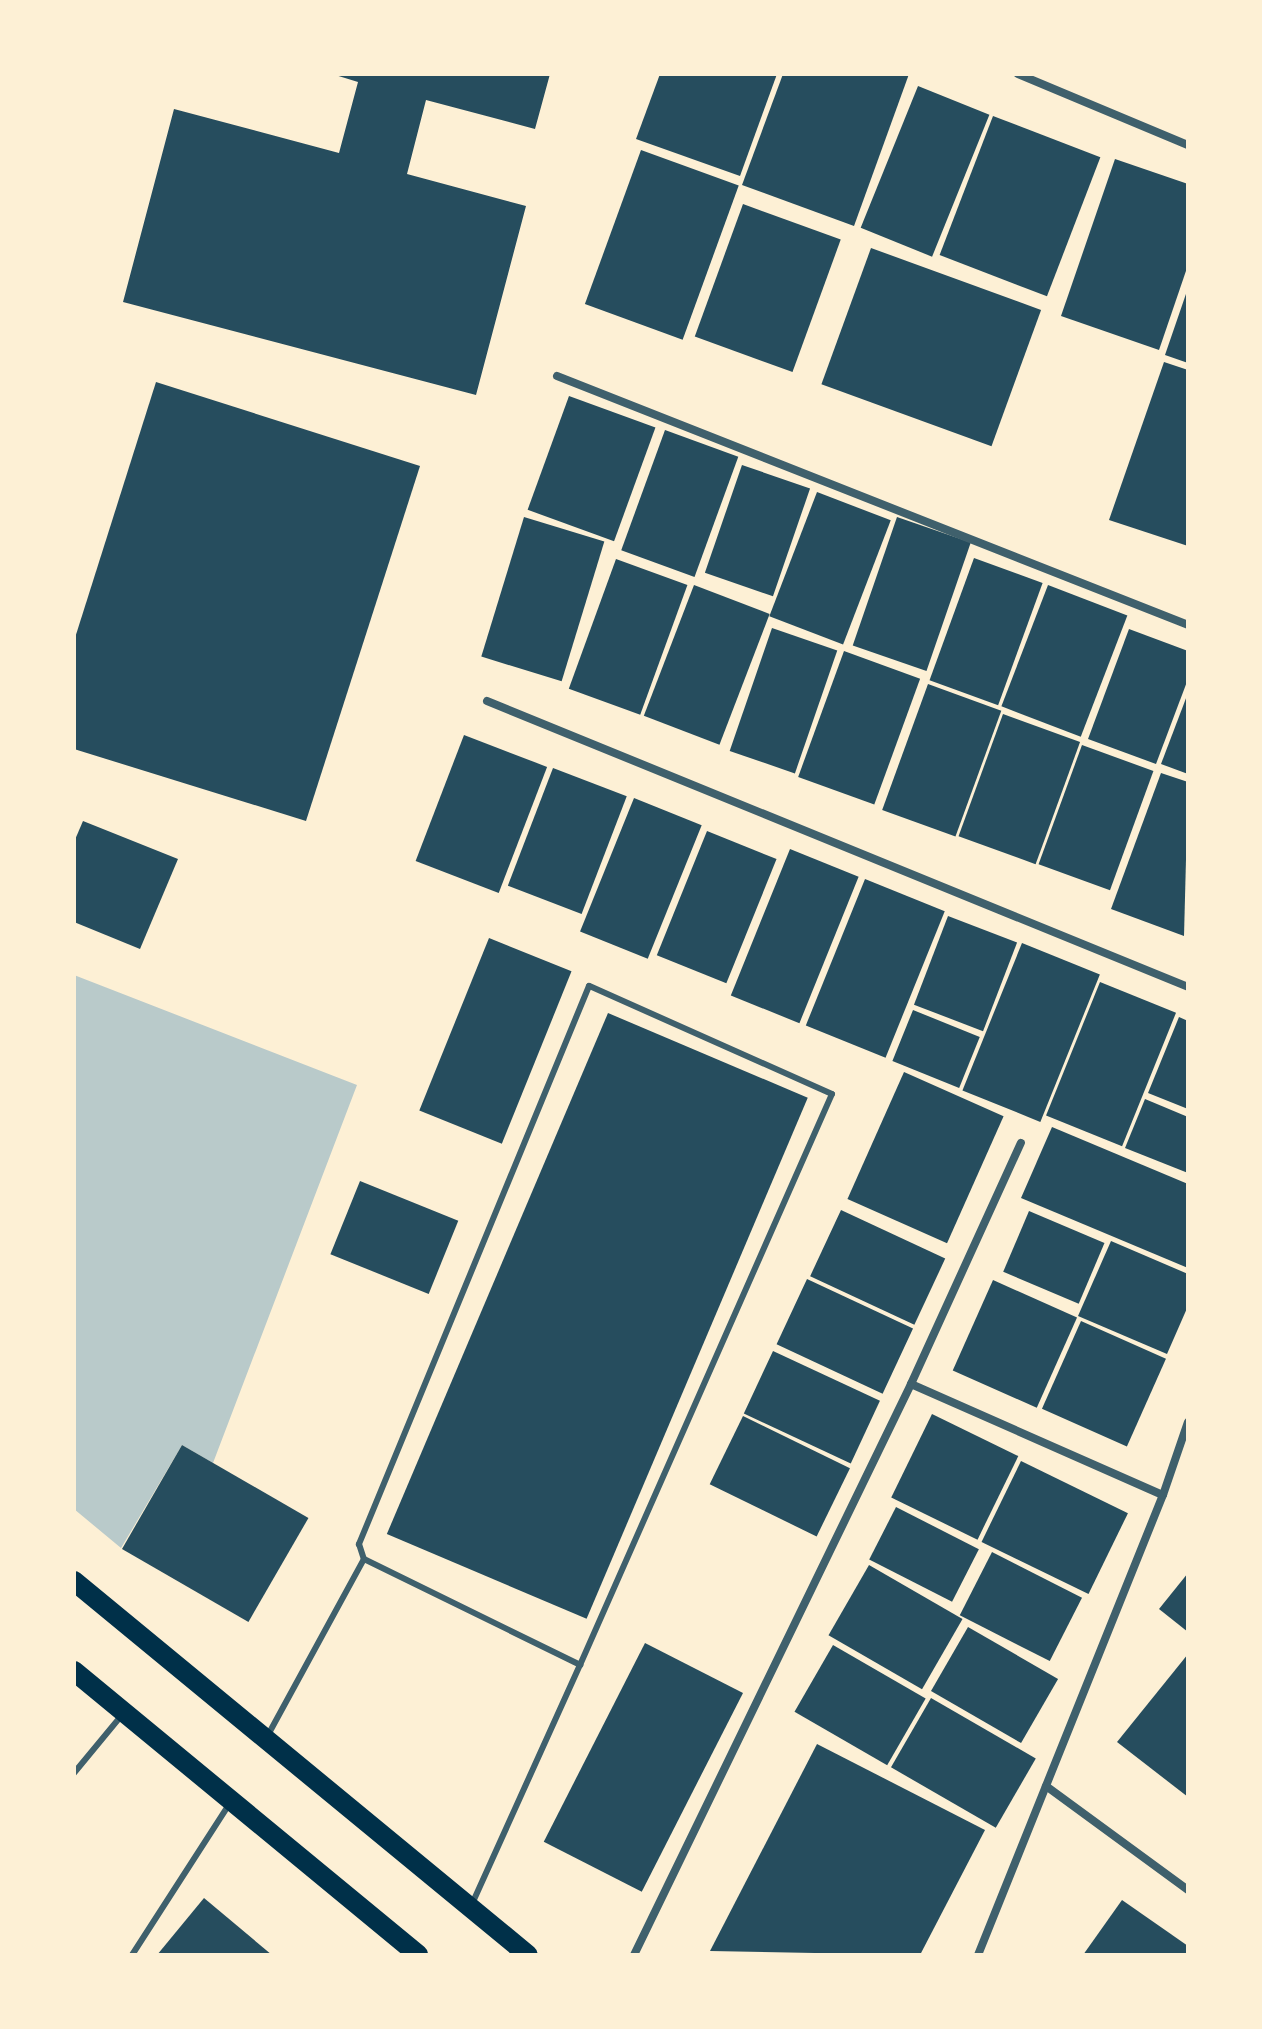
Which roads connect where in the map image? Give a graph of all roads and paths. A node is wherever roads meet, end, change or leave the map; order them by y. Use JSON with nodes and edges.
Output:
{"nodes":[{"id":1,"x":1018,"y":74,"type":"edge"},
{"id":2,"x":1188,"y":145,"type":"edge"},
{"id":3,"x":557,"y":376,"type":"dead end"},
{"id":4,"x":1188,"y":625,"type":"edge"},
{"id":5,"x":487,"y":701,"type":"dead end"},
{"id":6,"x":1188,"y":987,"type":"edge"},
{"id":7,"x":1021,"y":1143,"type":"dead end"},
{"id":8,"x":911,"y":1384,"type":"junction"},
{"id":9,"x":1188,"y":1422,"type":"edge"},
{"id":10,"x":1177,"y":1455,"type":"junction"},
{"id":11,"x":1188,"y":1463,"type":"edge"},
{"id":12,"x":1163,"y":1495,"type":"junction"},
{"id":13,"x":364,"y":1559,"type":"junction"},
{"id":14,"x":74,"y":1581,"type":"edge"},
{"id":15,"x":580,"y":1665,"type":"junction"},
{"id":16,"x":74,"y":1671,"type":"edge"},
{"id":17,"x":124,"y":1712,"type":"junction"},
{"id":18,"x":266,"y":1739,"type":"junction"},
{"id":19,"x":74,"y":1773,"type":"edge"},
{"id":20,"x":1046,"y":1786,"type":"junction"},
{"id":21,"x":232,"y":1801,"type":"junction"},
{"id":22,"x":1188,"y":1890,"type":"edge"},
{"id":23,"x":470,"y":1907,"type":"junction"},
{"id":24,"x":412,"y":1953,"type":"edge"},
{"id":25,"x":132,"y":1955,"type":"edge"},
{"id":26,"x":528,"y":1955,"type":"edge"},
{"id":27,"x":634,"y":1955,"type":"edge"},
{"id":28,"x":978,"y":1955,"type":"edge"}],
"edges":[{"from":1,"to":2,"type":"street"},
{"from":3,"to":4,"type":"street"},
{"from":5,"to":6,"type":"street"},
{"from":7,"to":8,"type":"street"},
{"from":8,"to":12,"type":"street"},
{"from":8,"to":27,"type":"street"},
{"from":9,"to":10,"type":"street"},
{"from":10,"to":11,"type":"street"},
{"from":10,"to":12,"type":"street"},
{"from":12,"to":20,"type":"street"},
{"from":13,"to":15,"type":"lane"},
{"from":13,"to":15,"type":"lane"},
{"from":13,"to":18,"type":"lane"},
{"from":14,"to":18,"type":"main road"},
{"from":15,"to":23,"type":"lane"},
{"from":16,"to":17,"type":"main road"},
{"from":17,"to":19,"type":"lane"},
{"from":17,"to":21,"type":"main road"},
{"from":18,"to":23,"type":"main road"},
{"from":20,"to":22,"type":"street"},
{"from":20,"to":28,"type":"street"},
{"from":21,"to":24,"type":"main road"},
{"from":21,"to":25,"type":"lane"},
{"from":23,"to":26,"type":"main road"}]}
